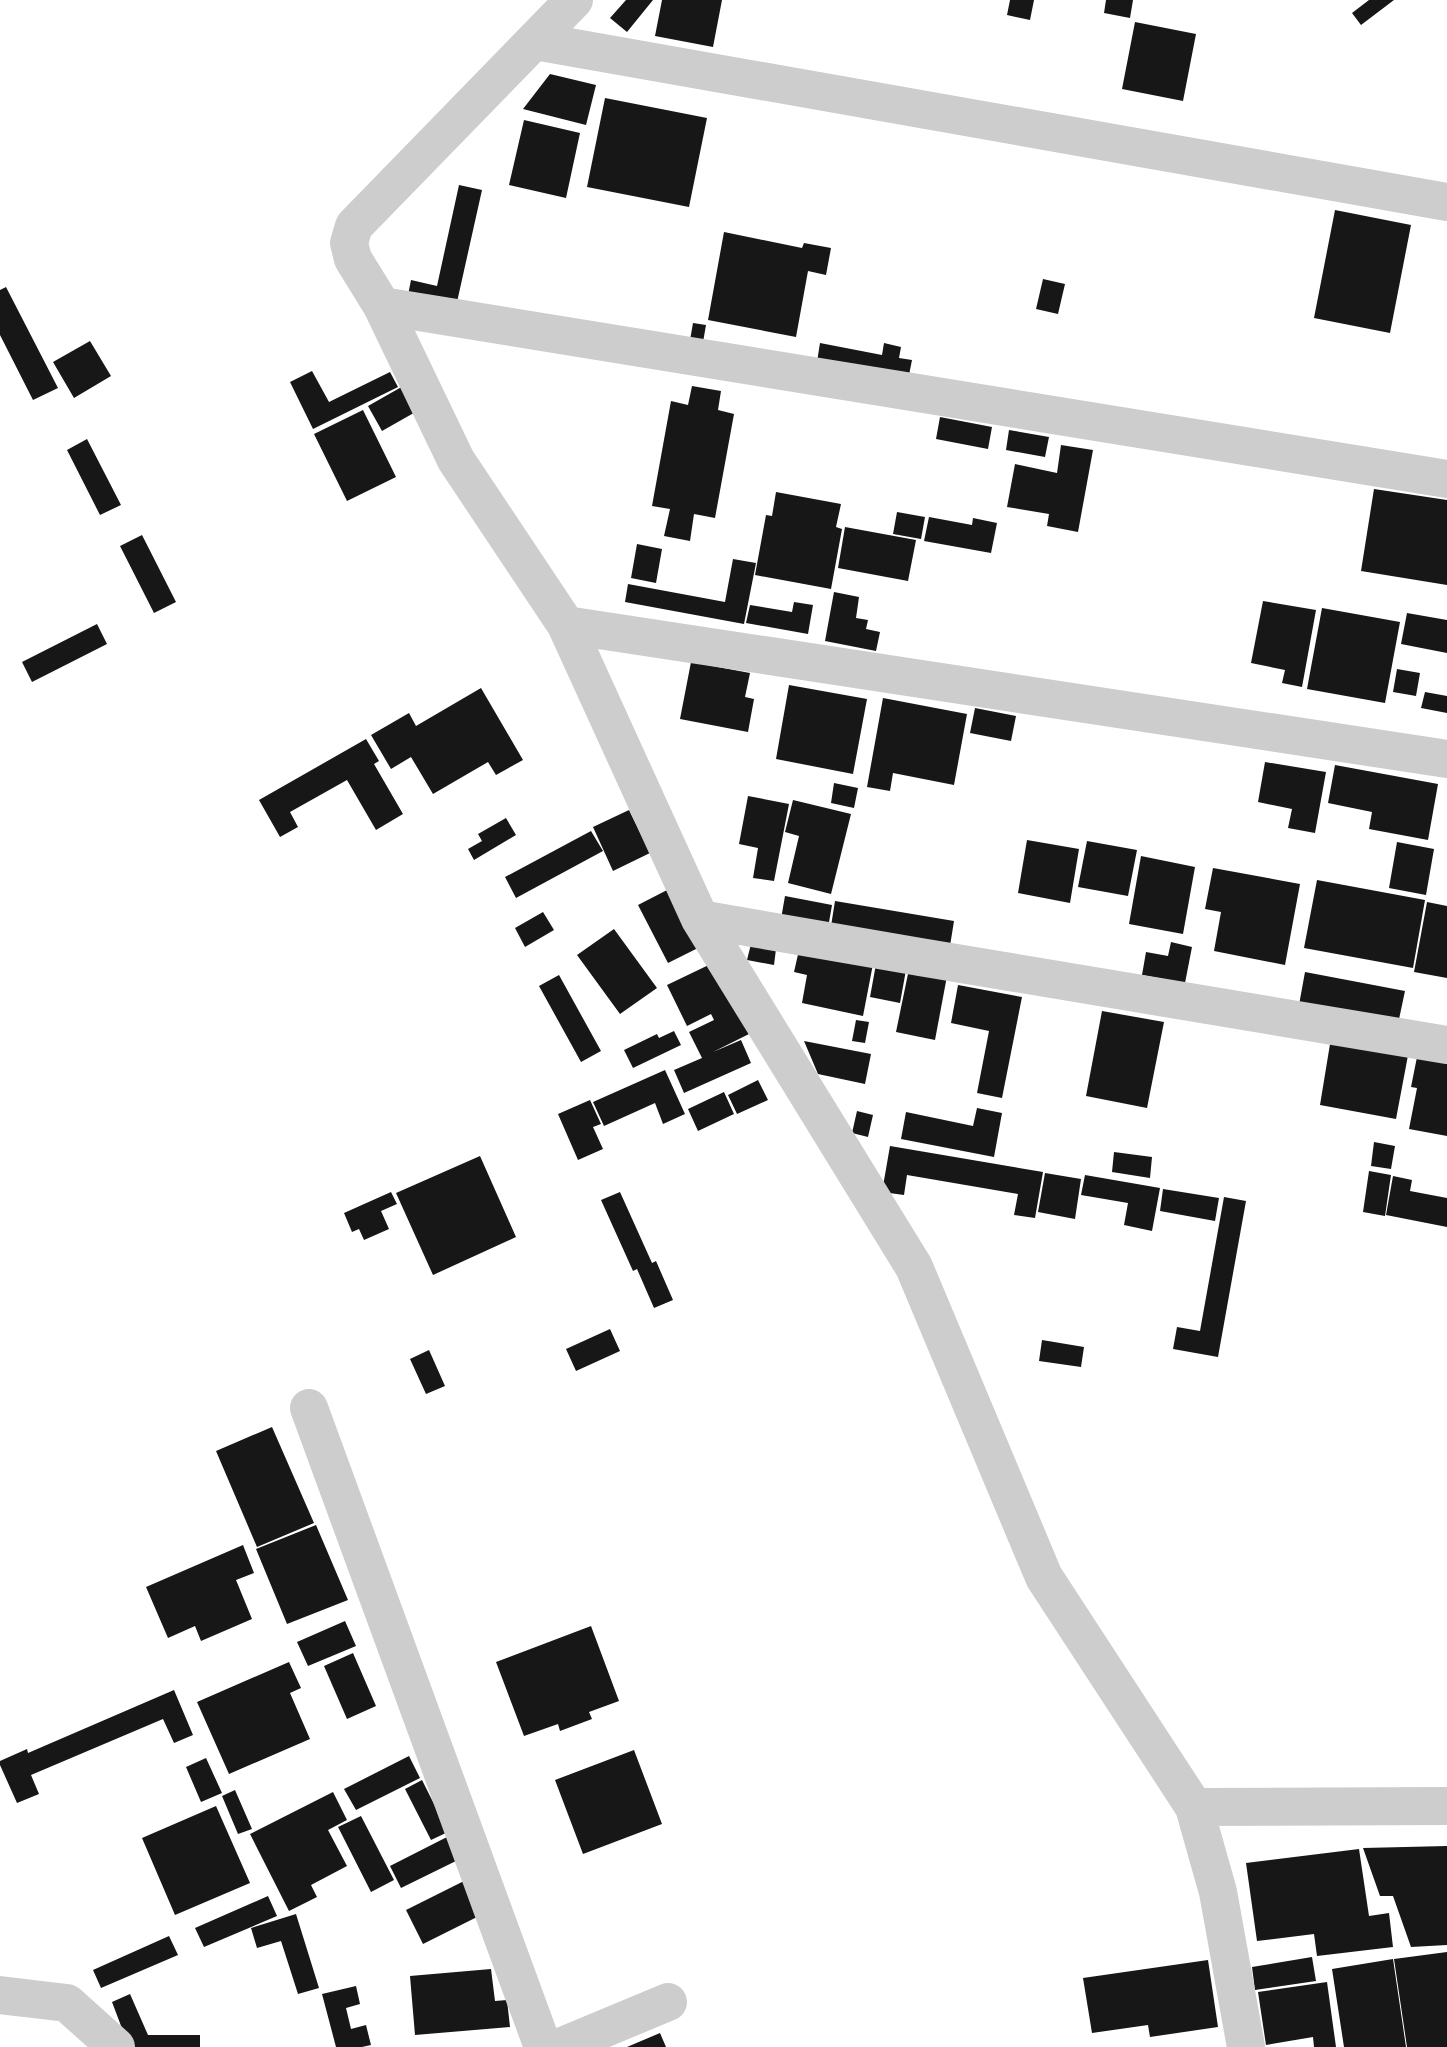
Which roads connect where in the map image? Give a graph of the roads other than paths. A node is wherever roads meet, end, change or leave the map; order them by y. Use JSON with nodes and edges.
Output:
{"nodes":[{"id":1,"x":574,"y":0,"type":"edge"},
{"id":2,"x":535,"y":41,"type":"junction"},
{"id":3,"x":1447,"y":202,"type":"edge"},
{"id":4,"x":383,"y":306,"type":"junction"},
{"id":5,"x":1447,"y":479,"type":"edge"},
{"id":6,"x":566,"y":625,"type":"junction"},
{"id":7,"x":1447,"y":759,"type":"edge"},
{"id":8,"x":700,"y":919,"type":"junction"},
{"id":9,"x":1447,"y":1045,"type":"edge"},
{"id":10,"x":309,"y":1408,"type":"dead end"},
{"id":11,"x":1447,"y":1806,"type":"edge"},
{"id":12,"x":1194,"y":1807,"type":"junction"},
{"id":13,"x":0,"y":1995,"type":"edge"},
{"id":14,"x":668,"y":2002,"type":"dead end"},
{"id":15,"x":116,"y":2047,"type":"edge"},
{"id":16,"x":542,"y":2047,"type":"edge"},
{"id":17,"x":559,"y":2047,"type":"edge"},
{"id":18,"x":1246,"y":2047,"type":"edge"}],
"edges":[{"from":1,"to":2,"type":"street"},
{"from":2,"to":3,"type":"street"},
{"from":2,"to":4,"type":"street"},
{"from":4,"to":5,"type":"street"},
{"from":4,"to":6,"type":"street"},
{"from":6,"to":7,"type":"street"},
{"from":6,"to":8,"type":"street"},
{"from":8,"to":9,"type":"street"},
{"from":8,"to":12,"type":"street"},
{"from":10,"to":16,"type":"street"},
{"from":11,"to":12,"type":"street"},
{"from":12,"to":18,"type":"street"},
{"from":13,"to":15,"type":"street"},
{"from":14,"to":17,"type":"street"}]}
